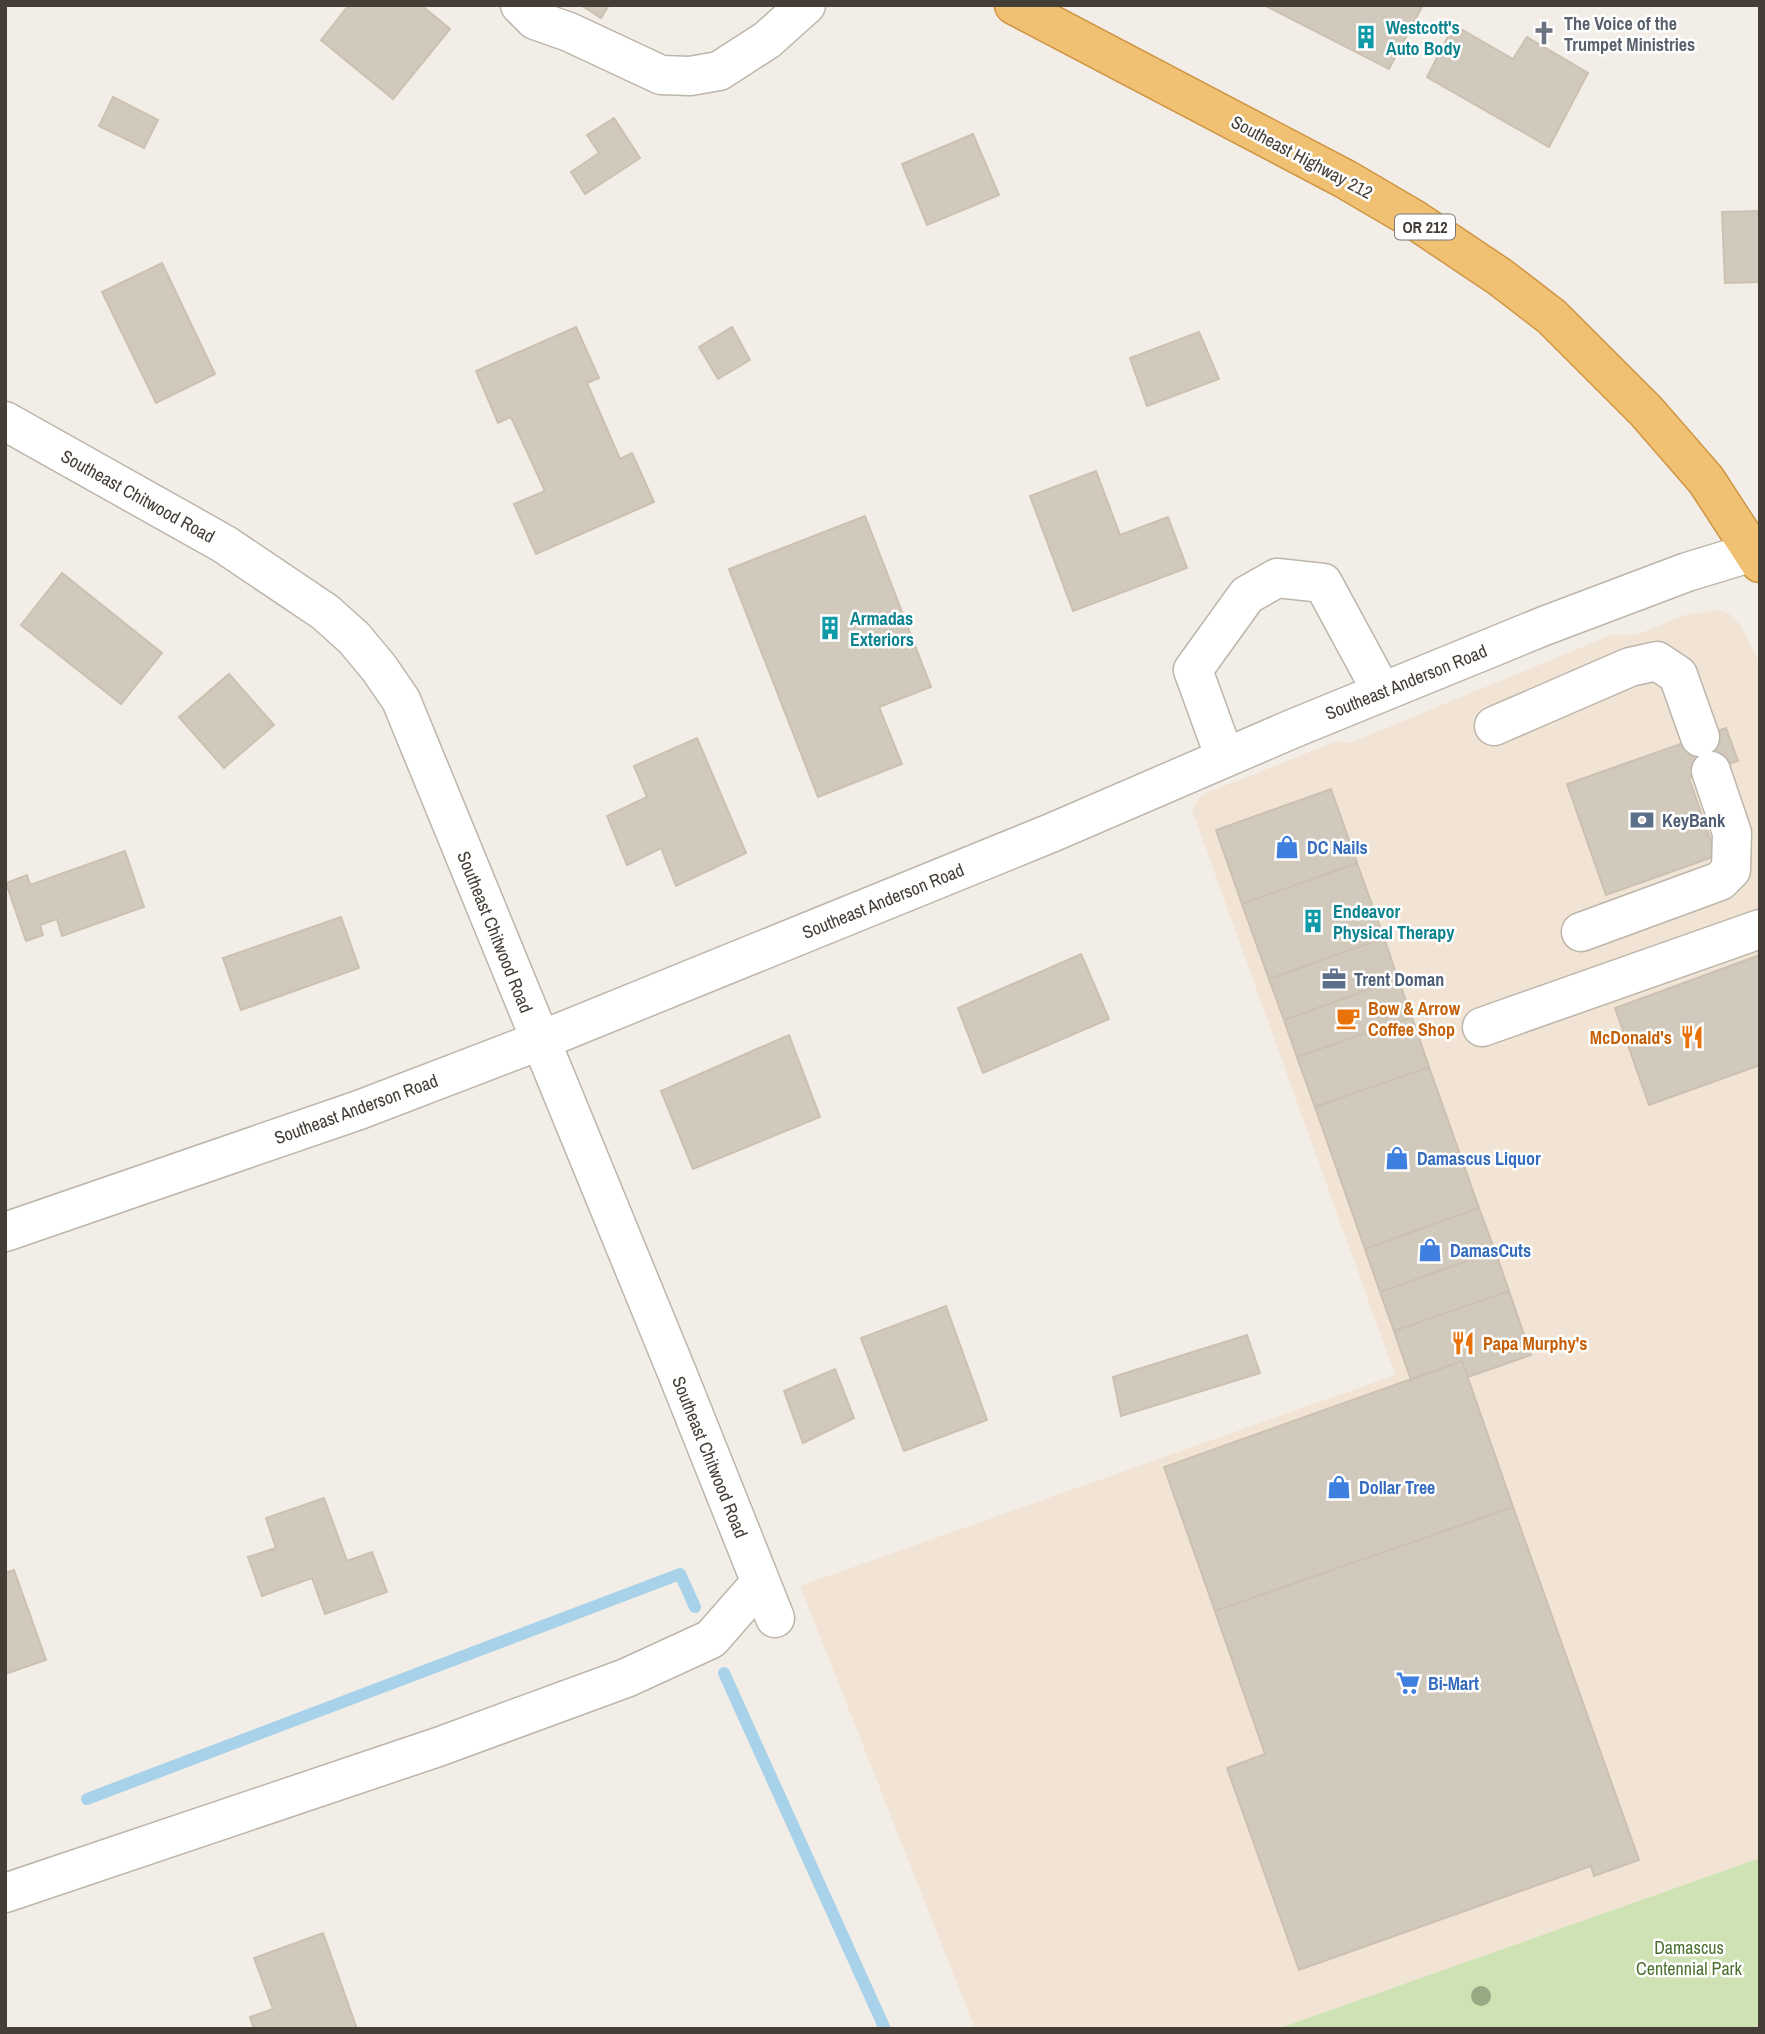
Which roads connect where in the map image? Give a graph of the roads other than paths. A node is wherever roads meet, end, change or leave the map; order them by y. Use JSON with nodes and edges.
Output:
{"nodes":[{"id":1,"x":520,"y":5,"type":"edge"},
{"id":2,"x":806,"y":5,"type":"edge"},
{"id":3,"x":1014,"y":5,"type":"edge"},
{"id":4,"x":5,"y":421,"type":"edge"},
{"id":5,"x":1757,"y":558,"type":"edge"},
{"id":6,"x":1382,"y":692,"type":"junction"},
{"id":7,"x":1494,"y":726,"type":"dead end"},
{"id":8,"x":1225,"y":758,"type":"junction"},
{"id":9,"x":1760,"y":929,"type":"edge"},
{"id":10,"x":1581,"y":932,"type":"dead end"},
{"id":11,"x":1482,"y":1027,"type":"dead end"},
{"id":12,"x":539,"y":1041,"type":"junction"},
{"id":13,"x":5,"y":1231,"type":"edge"},
{"id":14,"x":760,"y":1583,"type":"junction"},
{"id":15,"x":775,"y":1618,"type":"dead end"},
{"id":16,"x":5,"y":1893,"type":"edge"}],
"edges":[{"from":1,"to":2,"type":"street"},
{"from":3,"to":5,"type":"highway","name":"Southeast Highway 212","number":"OR 212"},
{"from":4,"to":12,"type":"street","name":"Southeast Chitwood Road"},
{"from":5,"to":6,"type":"street","name":"Southeast Anderson Road"},
{"from":6,"to":8,"type":"street","name":"Southeast Anderson Road"},
{"from":6,"to":8,"type":"street"},
{"from":7,"to":10,"type":"street"},
{"from":8,"to":12,"type":"street","name":"Southeast Anderson Road"},
{"from":9,"to":11,"type":"street"},
{"from":12,"to":13,"type":"street","name":"Southeast Anderson Road"},
{"from":12,"to":14,"type":"street","name":"Southeast Chitwood Road"},
{"from":14,"to":15,"type":"street","name":"Southeast Chitwood Road"},
{"from":14,"to":16,"type":"street"}]}
